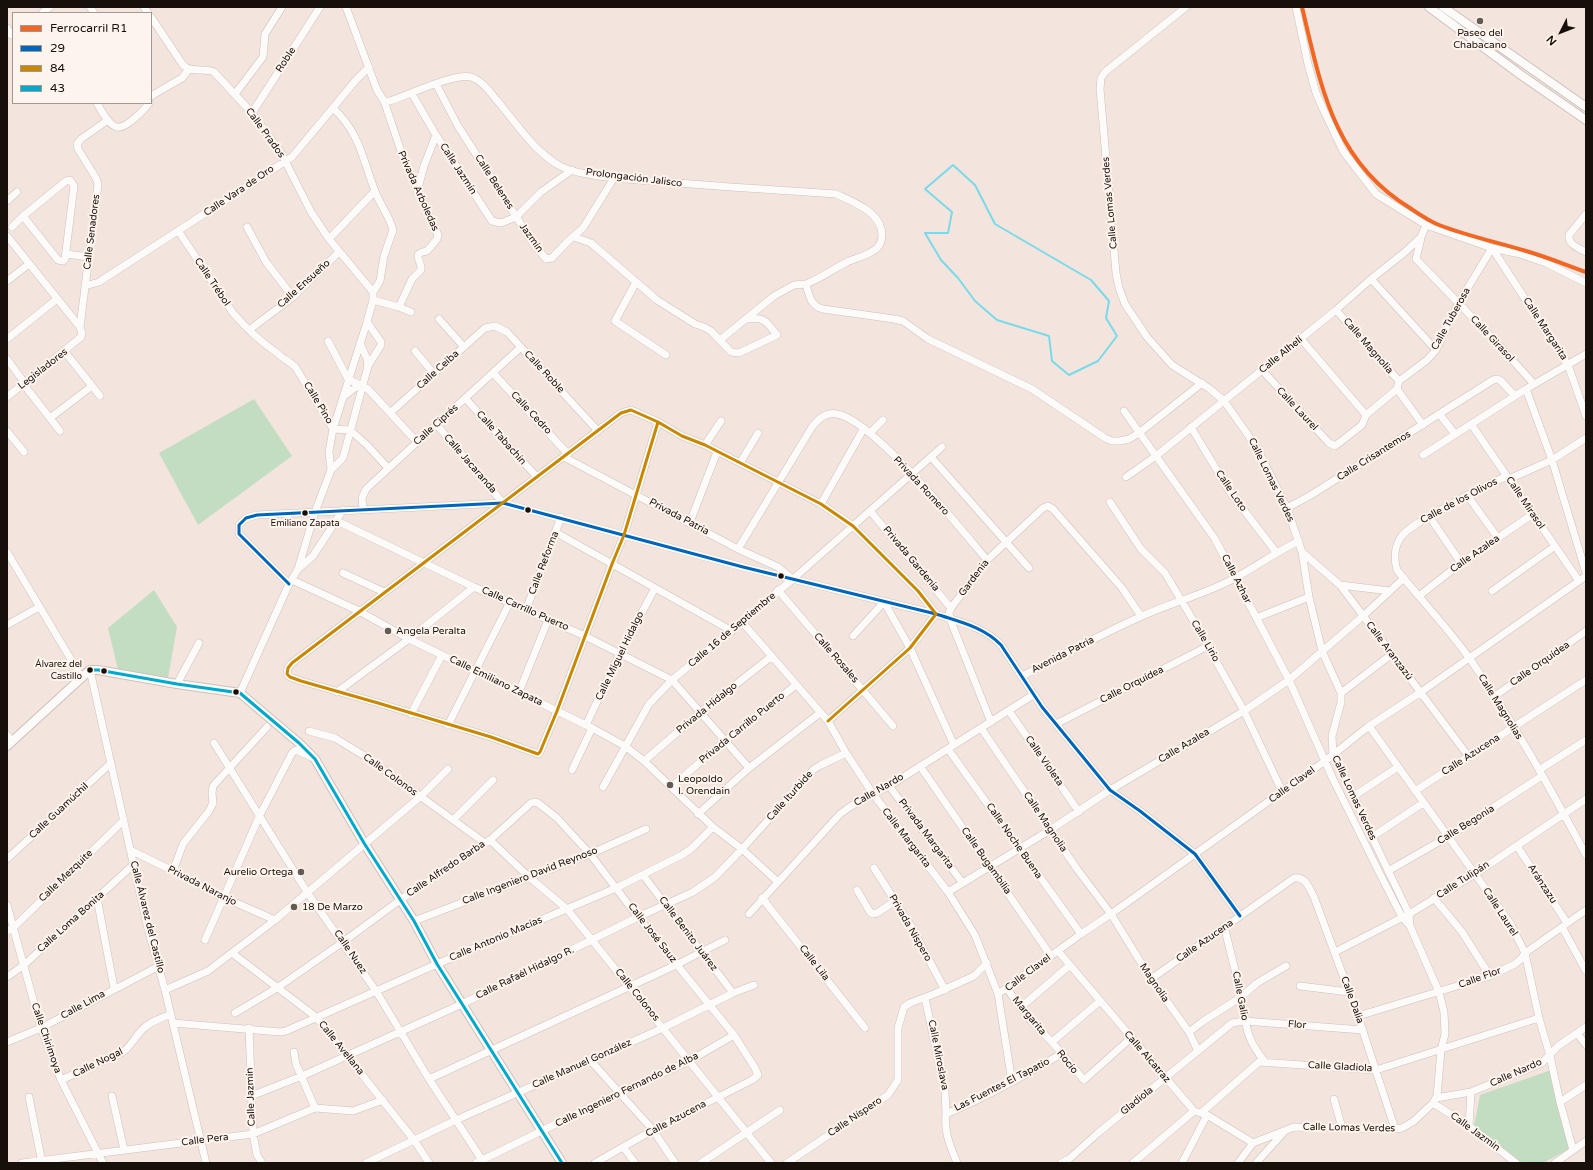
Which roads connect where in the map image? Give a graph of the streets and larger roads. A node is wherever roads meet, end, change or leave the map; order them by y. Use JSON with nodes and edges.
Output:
{"nodes":[{"id":1,"x":282,"y":7,"type":"edge"},
{"id":2,"x":320,"y":7,"type":"edge"},
{"id":3,"x":346,"y":7,"type":"edge"},
{"id":4,"x":1186,"y":7,"type":"edge"},
{"id":5,"x":1296,"y":7,"type":"edge"},
{"id":6,"x":1429,"y":7,"type":"edge"},
{"id":7,"x":1443,"y":7,"type":"edge"},
{"id":8,"x":152,"y":20,"type":"edge"},
{"id":9,"x":7,"y":28,"type":"edge"},
{"id":10,"x":10,"y":35,"type":"edge"},
{"id":11,"x":369,"y":67,"type":"junction"},
{"id":12,"x":189,"y":69,"type":"junction"},
{"id":13,"x":436,"y":84,"type":"junction"},
{"id":14,"x":236,"y":94,"type":"junction"},
{"id":15,"x":412,"y":94,"type":"junction"},
{"id":16,"x":152,"y":95,"type":"edge"},
{"id":17,"x":384,"y":101,"type":"junction"},
{"id":18,"x":98,"y":104,"type":"edge"},
{"id":19,"x":148,"y":104,"type":"edge"},
{"id":20,"x":1586,"y":107,"type":"edge"},
{"id":21,"x":333,"y":108,"type":"junction"},
{"id":22,"x":252,"y":112,"type":"junction"},
{"id":23,"x":108,"y":120,"type":"junction"},
{"id":24,"x":1586,"y":120,"type":"edge"},
{"id":25,"x":436,"y":135,"type":"junction"},
{"id":26,"x":285,"y":160,"type":"junction"},
{"id":27,"x":572,"y":170,"type":"junction"},
{"id":28,"x":614,"y":178,"type":"junction"},
{"id":29,"x":375,"y":190,"type":"junction"},
{"id":30,"x":17,"y":192,"type":"dead end"},
{"id":31,"x":417,"y":192,"type":"junction"},
{"id":32,"x":7,"y":201,"type":"edge"},
{"id":33,"x":1586,"y":214,"type":"edge"},
{"id":34,"x":23,"y":216,"type":"junction"},
{"id":35,"x":516,"y":216,"type":"junction"},
{"id":36,"x":1426,"y":225,"type":"junction"},
{"id":37,"x":246,"y":227,"type":"dead end"},
{"id":38,"x":12,"y":228,"type":"dead end"},
{"id":39,"x":583,"y":228,"type":"junction"},
{"id":40,"x":179,"y":232,"type":"junction"},
{"id":41,"x":7,"y":236,"type":"edge"},
{"id":42,"x":574,"y":236,"type":"junction"},
{"id":43,"x":1422,"y":237,"type":"junction"},
{"id":44,"x":329,"y":239,"type":"junction"},
{"id":45,"x":591,"y":243,"type":"junction"},
{"id":46,"x":1492,"y":248,"type":"junction"},
{"id":47,"x":339,"y":252,"type":"junction"},
{"id":48,"x":1405,"y":252,"type":"junction"},
{"id":49,"x":1586,"y":252,"type":"edge"},
{"id":50,"x":66,"y":254,"type":"junction"},
{"id":51,"x":89,"y":258,"type":"junction"},
{"id":52,"x":1416,"y":259,"type":"junction"},
{"id":53,"x":29,"y":264,"type":"junction"},
{"id":54,"x":1371,"y":279,"type":"junction"},
{"id":55,"x":7,"y":281,"type":"edge"},
{"id":56,"x":636,"y":282,"type":"junction"},
{"id":57,"x":1586,"y":283,"type":"edge"},
{"id":58,"x":806,"y":284,"type":"junction"},
{"id":59,"x":85,"y":286,"type":"junction"},
{"id":60,"x":373,"y":292,"type":"junction"},
{"id":61,"x":293,"y":296,"type":"junction"},
{"id":62,"x":57,"y":299,"type":"junction"},
{"id":63,"x":373,"y":300,"type":"junction"},
{"id":64,"x":1458,"y":304,"type":"junction"},
{"id":65,"x":399,"y":307,"type":"junction"},
{"id":66,"x":1336,"y":310,"type":"junction"},
{"id":67,"x":411,"y":312,"type":"dead end"},
{"id":68,"x":439,"y":320,"type":"dead end"},
{"id":69,"x":747,"y":320,"type":"junction"},
{"id":70,"x":367,"y":322,"type":"junction"},
{"id":71,"x":80,"y":327,"type":"junction"},
{"id":72,"x":485,"y":328,"type":"joint"},
{"id":73,"x":249,"y":330,"type":"junction"},
{"id":74,"x":7,"y":339,"type":"edge"},
{"id":75,"x":1301,"y":339,"type":"junction"},
{"id":76,"x":79,"y":340,"type":"joint"},
{"id":77,"x":720,"y":340,"type":"junction"},
{"id":78,"x":328,"y":341,"type":"dead end"},
{"id":79,"x":360,"y":343,"type":"junction"},
{"id":80,"x":464,"y":347,"type":"junction"},
{"id":81,"x":521,"y":347,"type":"junction"},
{"id":82,"x":1436,"y":350,"type":"junction"},
{"id":83,"x":415,"y":351,"type":"dead end"},
{"id":84,"x":64,"y":352,"type":"junction"},
{"id":85,"x":1586,"y":354,"type":"edge"},
{"id":86,"x":666,"y":355,"type":"dead end"},
{"id":87,"x":7,"y":359,"type":"edge"},
{"id":88,"x":1568,"y":365,"type":"junction"},
{"id":89,"x":368,"y":366,"type":"junction"},
{"id":90,"x":1262,"y":370,"type":"junction"},
{"id":91,"x":493,"y":373,"type":"junction"},
{"id":92,"x":434,"y":374,"type":"junction"},
{"id":93,"x":302,"y":377,"type":"joint"},
{"id":94,"x":348,"y":379,"type":"junction"},
{"id":95,"x":1399,"y":381,"type":"junction"},
{"id":96,"x":1202,"y":383,"type":"junction"},
{"id":97,"x":24,"y":384,"type":"junction"},
{"id":98,"x":1534,"y":384,"type":"junction"},
{"id":99,"x":92,"y":386,"type":"junction"},
{"id":100,"x":362,"y":386,"type":"junction"},
{"id":101,"x":1397,"y":389,"type":"junction"},
{"id":102,"x":1526,"y":389,"type":"junction"},
{"id":103,"x":100,"y":396,"type":"dead end"},
{"id":104,"x":1515,"y":396,"type":"junction"},
{"id":105,"x":7,"y":397,"type":"edge"},
{"id":106,"x":343,"y":397,"type":"junction"},
{"id":107,"x":465,"y":398,"type":"junction"},
{"id":108,"x":1224,"y":401,"type":"junction"},
{"id":109,"x":1124,"y":411,"type":"dead end"},
{"id":110,"x":391,"y":412,"type":"junction"},
{"id":111,"x":1440,"y":414,"type":"junction"},
{"id":112,"x":1366,"y":415,"type":"junction"},
{"id":113,"x":1586,"y":416,"type":"edge"},
{"id":114,"x":50,"y":418,"type":"junction"},
{"id":115,"x":883,"y":420,"type":"dead end"},
{"id":116,"x":721,"y":421,"type":"dead end"},
{"id":117,"x":658,"y":422,"type":"junction"},
{"id":118,"x":436,"y":424,"type":"junction"},
{"id":119,"x":1471,"y":424,"type":"junction"},
{"id":120,"x":1423,"y":425,"type":"junction"},
{"id":121,"x":1191,"y":427,"type":"junction"},
{"id":122,"x":864,"y":428,"type":"junction"},
{"id":123,"x":333,"y":429,"type":"junction"},
{"id":124,"x":350,"y":430,"type":"junction"},
{"id":125,"x":7,"y":431,"type":"edge"},
{"id":126,"x":60,"y":431,"type":"dead end"},
{"id":127,"x":598,"y":431,"type":"junction"},
{"id":128,"x":758,"y":433,"type":"dead end"},
{"id":129,"x":870,"y":433,"type":"junction"},
{"id":130,"x":1139,"y":433,"type":"junction"},
{"id":131,"x":1455,"y":434,"type":"junction"},
{"id":132,"x":1586,"y":438,"type":"edge"},
{"id":133,"x":417,"y":442,"type":"junction"},
{"id":134,"x":705,"y":446,"type":"junction"},
{"id":135,"x":942,"y":447,"type":"dead end"},
{"id":136,"x":24,"y":452,"type":"dead end"},
{"id":137,"x":717,"y":452,"type":"junction"},
{"id":138,"x":566,"y":455,"type":"junction"},
{"id":139,"x":1423,"y":455,"type":"dead end"},
{"id":140,"x":1156,"y":456,"type":"junction"},
{"id":141,"x":931,"y":457,"type":"junction"},
{"id":142,"x":1552,"y":460,"type":"junction"},
{"id":143,"x":740,"y":463,"type":"junction"},
{"id":144,"x":388,"y":468,"type":"junction"},
{"id":145,"x":331,"y":470,"type":"junction"},
{"id":146,"x":911,"y":473,"type":"junction"},
{"id":147,"x":537,"y":478,"type":"junction"},
{"id":148,"x":1126,"y":478,"type":"dead end"},
{"id":149,"x":1508,"y":478,"type":"junction"},
{"id":150,"x":778,"y":483,"type":"junction"},
{"id":151,"x":637,"y":495,"type":"junction"},
{"id":152,"x":1467,"y":495,"type":"junction"},
{"id":153,"x":1110,"y":502,"type":"dead end"},
{"id":154,"x":503,"y":503,"type":"junction"},
{"id":155,"x":821,"y":504,"type":"junction"},
{"id":156,"x":1287,"y":508,"type":"junction"},
{"id":157,"x":363,"y":509,"type":"junction"},
{"id":158,"x":343,"y":510,"type":"junction"},
{"id":159,"x":870,"y":511,"type":"junction"},
{"id":160,"x":315,"y":512,"type":"junction"},
{"id":161,"x":1533,"y":514,"type":"junction"},
{"id":162,"x":1429,"y":516,"type":"junction"},
{"id":163,"x":561,"y":517,"type":"junction"},
{"id":164,"x":337,"y":521,"type":"junction"},
{"id":165,"x":690,"y":522,"type":"junction"},
{"id":166,"x":853,"y":526,"type":"junction"},
{"id":167,"x":556,"y":532,"type":"junction"},
{"id":168,"x":624,"y":535,"type":"junction"},
{"id":169,"x":242,"y":537,"type":"joint"},
{"id":170,"x":1498,"y":538,"type":"junction"},
{"id":171,"x":1299,"y":541,"type":"junction"},
{"id":172,"x":1005,"y":542,"type":"junction"},
{"id":173,"x":1555,"y":546,"type":"junction"},
{"id":174,"x":738,"y":549,"type":"junction"},
{"id":175,"x":1276,"y":552,"type":"junction"},
{"id":176,"x":1302,"y":552,"type":"junction"},
{"id":177,"x":7,"y":553,"type":"edge"},
{"id":178,"x":987,"y":560,"type":"junction"},
{"id":179,"x":424,"y":562,"type":"junction"},
{"id":180,"x":1461,"y":563,"type":"junction"},
{"id":181,"x":612,"y":564,"type":"junction"},
{"id":182,"x":1029,"y":568,"type":"dead end"},
{"id":183,"x":298,"y":569,"type":"junction"},
{"id":184,"x":1397,"y":570,"type":"joint"},
{"id":185,"x":343,"y":572,"type":"dead end"},
{"id":186,"x":1236,"y":578,"type":"junction"},
{"id":187,"x":1404,"y":578,"type":"junction"},
{"id":188,"x":1584,"y":578,"type":"edge"},
{"id":189,"x":792,"y":580,"type":"junction"},
{"id":190,"x":290,"y":582,"type":"junction"},
{"id":191,"x":1340,"y":584,"type":"junction"},
{"id":192,"x":474,"y":586,"type":"junction"},
{"id":193,"x":655,"y":588,"type":"junction"},
{"id":194,"x":778,"y":590,"type":"junction"},
{"id":195,"x":1390,"y":591,"type":"junction"},
{"id":196,"x":1492,"y":591,"type":"dead end"},
{"id":197,"x":384,"y":592,"type":"junction"},
{"id":198,"x":1419,"y":596,"type":"junction"},
{"id":199,"x":1309,"y":597,"type":"junction"},
{"id":200,"x":1180,"y":600,"type":"junction"},
{"id":201,"x":510,"y":602,"type":"junction"},
{"id":202,"x":884,"y":602,"type":"junction"},
{"id":203,"x":39,"y":606,"type":"junction"},
{"id":204,"x":951,"y":608,"type":"junction"},
{"id":205,"x":526,"y":610,"type":"junction"},
{"id":206,"x":359,"y":611,"type":"junction"},
{"id":207,"x":936,"y":614,"type":"junction"},
{"id":208,"x":1141,"y":616,"type":"junction"},
{"id":209,"x":1363,"y":616,"type":"junction"},
{"id":210,"x":1256,"y":618,"type":"junction"},
{"id":211,"x":950,"y":619,"type":"junction"},
{"id":212,"x":548,"y":620,"type":"junction"},
{"id":213,"x":742,"y":622,"type":"junction"},
{"id":214,"x":7,"y":624,"type":"edge"},
{"id":215,"x":732,"y":631,"type":"junction"},
{"id":216,"x":1586,"y":631,"type":"edge"},
{"id":217,"x":585,"y":636,"type":"junction"},
{"id":218,"x":853,"y":636,"type":"dead end"},
{"id":219,"x":409,"y":639,"type":"junction"},
{"id":220,"x":199,"y":643,"type":"dead end"},
{"id":221,"x":1208,"y":646,"type":"junction"},
{"id":222,"x":910,"y":648,"type":"junction"},
{"id":223,"x":1322,"y":651,"type":"junction"},
{"id":224,"x":620,"y":653,"type":"junction"},
{"id":225,"x":1392,"y":654,"type":"junction"},
{"id":226,"x":442,"y":655,"type":"junction"},
{"id":227,"x":772,"y":656,"type":"junction"},
{"id":228,"x":1469,"y":658,"type":"junction"},
{"id":229,"x":90,"y":670,"type":"junction"},
{"id":230,"x":476,"y":671,"type":"junction"},
{"id":231,"x":1022,"y":676,"type":"junction"},
{"id":232,"x":82,"y":678,"type":"junction"},
{"id":233,"x":672,"y":680,"type":"junction"},
{"id":234,"x":1289,"y":680,"type":"junction"},
{"id":235,"x":1586,"y":680,"type":"edge"},
{"id":236,"x":177,"y":684,"type":"junction"},
{"id":237,"x":796,"y":685,"type":"junction"},
{"id":238,"x":864,"y":690,"type":"junction"},
{"id":239,"x":337,"y":692,"type":"junction"},
{"id":240,"x":519,"y":692,"type":"junction"},
{"id":241,"x":1421,"y":692,"type":"junction"},
{"id":242,"x":240,"y":693,"type":"junction"},
{"id":243,"x":1341,"y":693,"type":"junction"},
{"id":244,"x":1034,"y":695,"type":"junction"},
{"id":245,"x":1495,"y":696,"type":"junction"},
{"id":246,"x":557,"y":711,"type":"junction"},
{"id":247,"x":1009,"y":711,"type":"junction"},
{"id":248,"x":1244,"y":711,"type":"junction"},
{"id":249,"x":701,"y":712,"type":"junction"},
{"id":250,"x":820,"y":713,"type":"junction"},
{"id":251,"x":411,"y":714,"type":"junction"},
{"id":252,"x":828,"y":721,"type":"junction"},
{"id":253,"x":991,"y":722,"type":"junction"},
{"id":254,"x":448,"y":724,"type":"junction"},
{"id":255,"x":1056,"y":724,"type":"junction"},
{"id":256,"x":893,"y":726,"type":"dead end"},
{"id":257,"x":1369,"y":726,"type":"junction"},
{"id":258,"x":589,"y":727,"type":"junction"},
{"id":259,"x":1514,"y":727,"type":"junction"},
{"id":260,"x":267,"y":728,"type":"dead end"},
{"id":261,"x":981,"y":728,"type":"junction"},
{"id":262,"x":309,"y":731,"type":"dead end"},
{"id":263,"x":726,"y":740,"type":"junction"},
{"id":264,"x":1586,"y":740,"type":"edge"},
{"id":265,"x":9,"y":741,"type":"edge"},
{"id":266,"x":214,"y":743,"type":"dead end"},
{"id":267,"x":625,"y":746,"type":"junction"},
{"id":268,"x":951,"y":747,"type":"junction"},
{"id":269,"x":846,"y":753,"type":"junction"},
{"id":270,"x":1333,"y":754,"type":"junction"},
{"id":271,"x":1469,"y":757,"type":"junction"},
{"id":272,"x":315,"y":759,"type":"junction"},
{"id":273,"x":644,"y":761,"type":"junction"},
{"id":274,"x":1325,"y":761,"type":"junction"},
{"id":275,"x":111,"y":763,"type":"junction"},
{"id":276,"x":920,"y":766,"type":"junction"},
{"id":277,"x":1398,"y":767,"type":"junction"},
{"id":278,"x":230,"y":768,"type":"junction"},
{"id":279,"x":749,"y":768,"type":"junction"},
{"id":280,"x":448,"y":769,"type":"dead end"},
{"id":281,"x":572,"y":770,"type":"dead end"},
{"id":282,"x":1540,"y":773,"type":"junction"},
{"id":283,"x":493,"y":780,"type":"dead end"},
{"id":284,"x":889,"y":786,"type":"junction"},
{"id":285,"x":603,"y":787,"type":"dead end"},
{"id":286,"x":671,"y":787,"type":"junction"},
{"id":287,"x":1110,"y":790,"type":"junction"},
{"id":288,"x":1282,"y":791,"type":"junction"},
{"id":289,"x":1415,"y":791,"type":"junction"},
{"id":290,"x":872,"y":794,"type":"junction"},
{"id":291,"x":1354,"y":796,"type":"junction"},
{"id":292,"x":420,"y":797,"type":"junction"},
{"id":293,"x":1586,"y":799,"type":"edge"},
{"id":294,"x":534,"y":802,"type":"joint"},
{"id":295,"x":1423,"y":803,"type":"junction"},
{"id":296,"x":1079,"y":812,"type":"junction"},
{"id":297,"x":698,"y":814,"type":"junction"},
{"id":298,"x":1563,"y":814,"type":"junction"},
{"id":299,"x":259,"y":816,"type":"junction"},
{"id":300,"x":124,"y":820,"type":"junction"},
{"id":301,"x":454,"y":820,"type":"junction"},
{"id":302,"x":713,"y":827,"type":"junction"},
{"id":303,"x":646,"y":829,"type":"dead end"},
{"id":304,"x":1050,"y":830,"type":"junction"},
{"id":305,"x":1448,"y":836,"type":"junction"},
{"id":306,"x":1372,"y":837,"type":"junction"},
{"id":307,"x":488,"y":842,"type":"junction"},
{"id":308,"x":364,"y":843,"type":"junction"},
{"id":309,"x":1517,"y":846,"type":"junction"},
{"id":310,"x":1020,"y":848,"type":"junction"},
{"id":311,"x":742,"y":849,"type":"junction"},
{"id":312,"x":130,"y":850,"type":"junction"},
{"id":313,"x":590,"y":854,"type":"junction"},
{"id":314,"x":1195,"y":854,"type":"junction"},
{"id":315,"x":1586,"y":854,"type":"edge"},
{"id":316,"x":7,"y":860,"type":"edge"},
{"id":317,"x":133,"y":865,"type":"junction"},
{"id":318,"x":990,"y":867,"type":"junction"},
{"id":319,"x":874,"y":868,"type":"dead end"},
{"id":320,"x":173,"y":871,"type":"junction"},
{"id":321,"x":1388,"y":871,"type":"junction"},
{"id":322,"x":1475,"y":874,"type":"junction"},
{"id":323,"x":643,"y":875,"type":"junction"},
{"id":324,"x":529,"y":877,"type":"junction"},
{"id":325,"x":1299,"y":877,"type":"joint"},
{"id":326,"x":778,"y":882,"type":"junction"},
{"id":327,"x":962,"y":882,"type":"junction"},
{"id":328,"x":616,"y":888,"type":"junction"},
{"id":329,"x":857,"y":890,"type":"dead end"},
{"id":330,"x":307,"y":892,"type":"junction"},
{"id":331,"x":948,"y":892,"type":"junction"},
{"id":332,"x":97,"y":898,"type":"junction"},
{"id":333,"x":225,"y":898,"type":"junction"},
{"id":334,"x":762,"y":898,"type":"junction"},
{"id":335,"x":1434,"y":898,"type":"junction"},
{"id":336,"x":400,"y":900,"type":"junction"},
{"id":337,"x":895,"y":901,"type":"junction"},
{"id":338,"x":7,"y":905,"type":"edge"},
{"id":339,"x":666,"y":905,"type":"junction"},
{"id":340,"x":567,"y":909,"type":"junction"},
{"id":341,"x":1586,"y":910,"type":"edge"},
{"id":342,"x":749,"y":914,"type":"dead end"},
{"id":343,"x":1111,"y":914,"type":"junction"},
{"id":344,"x":1240,"y":916,"type":"junction"},
{"id":345,"x":1405,"y":916,"type":"junction"},
{"id":346,"x":638,"y":917,"type":"junction"},
{"id":347,"x":275,"y":920,"type":"junction"},
{"id":348,"x":414,"y":921,"type":"junction"},
{"id":349,"x":1565,"y":925,"type":"junction"},
{"id":350,"x":1224,"y":926,"type":"junction"},
{"id":351,"x":10,"y":930,"type":"edge"},
{"id":352,"x":1080,"y":934,"type":"junction"},
{"id":353,"x":205,"y":940,"type":"dead end"},
{"id":354,"x":592,"y":940,"type":"junction"},
{"id":355,"x":725,"y":940,"type":"dead end"},
{"id":356,"x":343,"y":942,"type":"junction"},
{"id":357,"x":702,"y":951,"type":"junction"},
{"id":358,"x":1058,"y":951,"type":"junction"},
{"id":359,"x":1335,"y":952,"type":"junction"},
{"id":360,"x":232,"y":953,"type":"junction"},
{"id":361,"x":1525,"y":953,"type":"junction"},
{"id":362,"x":1051,"y":956,"type":"junction"},
{"id":363,"x":438,"y":964,"type":"junction"},
{"id":364,"x":987,"y":964,"type":"junction"},
{"id":365,"x":24,"y":965,"type":"junction"},
{"id":366,"x":676,"y":965,"type":"junction"},
{"id":367,"x":1070,"y":965,"type":"junction"},
{"id":368,"x":158,"y":966,"type":"junction"},
{"id":369,"x":1286,"y":966,"type":"dead end"},
{"id":370,"x":1586,"y":971,"type":"edge"},
{"id":371,"x":1490,"y":976,"type":"junction"},
{"id":372,"x":7,"y":977,"type":"edge"},
{"id":373,"x":1151,"y":979,"type":"junction"},
{"id":374,"x":754,"y":985,"type":"dead end"},
{"id":375,"x":629,"y":986,"type":"junction"},
{"id":376,"x":1300,"y":986,"type":"dead end"},
{"id":377,"x":114,"y":988,"type":"junction"},
{"id":378,"x":277,"y":988,"type":"junction"},
{"id":379,"x":1007,"y":989,"type":"junction"},
{"id":380,"x":165,"y":990,"type":"junction"},
{"id":381,"x":944,"y":990,"type":"junction"},
{"id":382,"x":376,"y":991,"type":"junction"},
{"id":383,"x":1349,"y":992,"type":"junction"},
{"id":384,"x":1438,"y":992,"type":"junction"},
{"id":385,"x":733,"y":993,"type":"junction"},
{"id":386,"x":998,"y":994,"type":"junction"},
{"id":387,"x":1241,"y":997,"type":"junction"},
{"id":388,"x":925,"y":998,"type":"junction"},
{"id":389,"x":1100,"y":1001,"type":"junction"},
{"id":390,"x":462,"y":1004,"type":"junction"},
{"id":391,"x":708,"y":1005,"type":"junction"},
{"id":392,"x":1020,"y":1007,"type":"junction"},
{"id":393,"x":235,"y":1013,"type":"dead end"},
{"id":394,"x":170,"y":1014,"type":"junction"},
{"id":395,"x":1358,"y":1016,"type":"junction"},
{"id":396,"x":316,"y":1017,"type":"junction"},
{"id":397,"x":1539,"y":1018,"type":"junction"},
{"id":398,"x":1244,"y":1021,"type":"junction"},
{"id":399,"x":173,"y":1023,"type":"junction"},
{"id":400,"x":1232,"y":1023,"type":"joint"},
{"id":401,"x":1586,"y":1027,"type":"edge"},
{"id":402,"x":41,"y":1028,"type":"junction"},
{"id":403,"x":249,"y":1028,"type":"junction"},
{"id":404,"x":663,"y":1028,"type":"junction"},
{"id":405,"x":865,"y":1028,"type":"dead end"},
{"id":406,"x":1363,"y":1030,"type":"junction"},
{"id":407,"x":401,"y":1032,"type":"junction"},
{"id":408,"x":1189,"y":1032,"type":"junction"},
{"id":409,"x":1577,"y":1033,"type":"junction"},
{"id":410,"x":734,"y":1036,"type":"junction"},
{"id":411,"x":1131,"y":1038,"type":"junction"},
{"id":412,"x":7,"y":1042,"type":"edge"},
{"id":413,"x":1052,"y":1042,"type":"junction"},
{"id":414,"x":1586,"y":1045,"type":"edge"},
{"id":415,"x":1441,"y":1050,"type":"junction"},
{"id":416,"x":492,"y":1051,"type":"junction"},
{"id":417,"x":1198,"y":1051,"type":"junction"},
{"id":418,"x":294,"y":1052,"type":"dead end"},
{"id":419,"x":1061,"y":1054,"type":"junction"},
{"id":420,"x":346,"y":1055,"type":"junction"},
{"id":421,"x":1550,"y":1056,"type":"junction"},
{"id":422,"x":590,"y":1060,"type":"junction"},
{"id":423,"x":689,"y":1061,"type":"junction"},
{"id":424,"x":1265,"y":1062,"type":"junction"},
{"id":425,"x":1376,"y":1070,"type":"junction"},
{"id":426,"x":758,"y":1075,"type":"joint"},
{"id":427,"x":302,"y":1076,"type":"junction"},
{"id":428,"x":1165,"y":1078,"type":"junction"},
{"id":429,"x":429,"y":1079,"type":"junction"},
{"id":430,"x":61,"y":1080,"type":"junction"},
{"id":431,"x":1012,"y":1082,"type":"junction"},
{"id":432,"x":1586,"y":1085,"type":"edge"},
{"id":433,"x":519,"y":1092,"type":"junction"},
{"id":434,"x":1471,"y":1092,"type":"junction"},
{"id":435,"x":619,"y":1093,"type":"junction"},
{"id":436,"x":112,"y":1096,"type":"dead end"},
{"id":437,"x":251,"y":1096,"type":"junction"},
{"id":438,"x":29,"y":1097,"type":"dead end"},
{"id":439,"x":718,"y":1097,"type":"junction"},
{"id":440,"x":1334,"y":1099,"type":"dead end"},
{"id":441,"x":383,"y":1100,"type":"junction"},
{"id":442,"x":1434,"y":1100,"type":"junction"},
{"id":443,"x":1560,"y":1102,"type":"junction"},
{"id":444,"x":315,"y":1108,"type":"junction"},
{"id":445,"x":780,"y":1110,"type":"dead end"},
{"id":446,"x":1201,"y":1113,"type":"junction"},
{"id":447,"x":946,"y":1114,"type":"junction"},
{"id":448,"x":456,"y":1120,"type":"junction"},
{"id":449,"x":1469,"y":1126,"type":"junction"},
{"id":450,"x":1342,"y":1128,"type":"junction"},
{"id":451,"x":1396,"y":1129,"type":"junction"},
{"id":452,"x":653,"y":1130,"type":"junction"},
{"id":453,"x":1286,"y":1130,"type":"junction"},
{"id":454,"x":542,"y":1131,"type":"junction"},
{"id":455,"x":746,"y":1132,"type":"junction"},
{"id":456,"x":253,"y":1134,"type":"junction"},
{"id":457,"x":201,"y":1140,"type":"junction"},
{"id":458,"x":414,"y":1140,"type":"junction"},
{"id":459,"x":1586,"y":1140,"type":"edge"},
{"id":460,"x":1253,"y":1143,"type":"junction"},
{"id":461,"x":624,"y":1148,"type":"junction"},
{"id":462,"x":124,"y":1150,"type":"junction"},
{"id":463,"x":1573,"y":1150,"type":"junction"},
{"id":464,"x":99,"y":1154,"type":"junction"},
{"id":465,"x":42,"y":1162,"type":"edge"},
{"id":466,"x":481,"y":1162,"type":"edge"},
{"id":467,"x":22,"y":1163,"type":"edge"},
{"id":468,"x":104,"y":1163,"type":"edge"},
{"id":469,"x":206,"y":1163,"type":"edge"},
{"id":470,"x":262,"y":1163,"type":"edge"},
{"id":471,"x":366,"y":1163,"type":"edge"},
{"id":472,"x":429,"y":1163,"type":"edge"},
{"id":473,"x":562,"y":1163,"type":"edge"},
{"id":474,"x":595,"y":1163,"type":"edge"},
{"id":475,"x":635,"y":1163,"type":"edge"},
{"id":476,"x":675,"y":1163,"type":"edge"},
{"id":477,"x":702,"y":1163,"type":"edge"},
{"id":478,"x":771,"y":1163,"type":"edge"},
{"id":479,"x":787,"y":1163,"type":"edge"},
{"id":480,"x":957,"y":1163,"type":"edge"},
{"id":481,"x":1062,"y":1163,"type":"edge"},
{"id":482,"x":1133,"y":1163,"type":"edge"},
{"id":483,"x":1182,"y":1163,"type":"edge"},
{"id":484,"x":1238,"y":1163,"type":"edge"},
{"id":485,"x":1256,"y":1163,"type":"edge"},
{"id":486,"x":1516,"y":1163,"type":"edge"},
{"id":487,"x":1555,"y":1163,"type":"edge"}],
"edges":[{"from":1,"to":14,"type":"street"},
{"from":2,"to":22,"type":"street","name":"Roble"},
{"from":3,"to":11,"type":"street"},
{"from":4,"to":96,"type":"street","name":"Calle Lomas Verdes"},
{"from":5,"to":36,"type":"street"},
{"from":6,"to":24,"type":"street"},
{"from":7,"to":20,"type":"street"},
{"from":8,"to":12,"type":"street"},
{"from":9,"to":10,"type":"street"},
{"from":11,"to":17,"type":"street"},
{"from":11,"to":21,"type":"street","name":"Calle Vara de Oro"},
{"from":12,"to":14,"type":"street","name":"Calle Prados"},
{"from":12,"to":16,"type":"street"},
{"from":13,"to":15,"type":"street","name":"Prolongación Jalisco"},
{"from":13,"to":27,"type":"street","name":"Prolongación Jalisco"},
{"from":13,"to":35,"type":"street","name":"Calle Belenes"},
{"from":14,"to":22,"type":"street","name":"Calle Prados"},
{"from":15,"to":17,"type":"street","name":"Prolongación Jalisco"},
{"from":15,"to":25,"type":"street","name":"Calle Jazmín"},
{"from":17,"to":31,"type":"street","name":"Privada Arboledas"},
{"from":18,"to":23,"type":"street"},
{"from":19,"to":23,"type":"street"},
{"from":21,"to":26,"type":"street","name":"Calle Vara de Oro"},
{"from":21,"to":29,"type":"street"},
{"from":22,"to":26,"type":"street","name":"Calle Prados"},
{"from":23,"to":51,"type":"street","name":"Calle Senadores"},
{"from":25,"to":31,"type":"street"},
{"from":25,"to":35,"type":"street","name":"Calle Jazmín"},
{"from":26,"to":40,"type":"street","name":"Calle Vara de Oro"},
{"from":26,"to":44,"type":"street","name":"Calle Prados"},
{"from":27,"to":28,"type":"street","name":"Prolongación Jalisco"},
{"from":27,"to":35,"type":"street","name":"Calle Belenes"},
{"from":28,"to":39,"type":"street"},
{"from":28,"to":58,"type":"street","name":"Prolongación Jalisco"},
{"from":29,"to":44,"type":"street"},
{"from":29,"to":60,"type":"street"},
{"from":30,"to":32,"type":"street"},
{"from":31,"to":65,"type":"street","name":"Privada Arboledas"},
{"from":33,"to":49,"type":"street"},
{"from":34,"to":38,"type":"street"},
{"from":34,"to":50,"type":"street"},
{"from":34,"to":50,"type":"street"},
{"from":35,"to":42,"type":"street","name":"Jazmín"},
{"from":36,"to":43,"type":"street"},
{"from":36,"to":46,"type":"street"},
{"from":37,"to":61,"type":"street"},
{"from":39,"to":42,"type":"street"},
{"from":39,"to":45,"type":"street"},
{"from":40,"to":59,"type":"street","name":"Calle Vara de Oro"},
{"from":40,"to":73,"type":"street","name":"Calle Trébol"},
{"from":41,"to":53,"type":"street"},
{"from":42,"to":45,"type":"street"},
{"from":43,"to":48,"type":"street","name":"Calle Alhelí"},
{"from":43,"to":52,"type":"street"},
{"from":44,"to":47,"type":"street","name":"Calle Prados"},
{"from":45,"to":56,"type":"street"},
{"from":46,"to":57,"type":"street"},
{"from":46,"to":64,"type":"street","name":"Calle Tuberosa"},
{"from":46,"to":88,"type":"street","name":"Calle Margarita"},
{"from":47,"to":60,"type":"street","name":"Calle Prados"},
{"from":47,"to":61,"type":"street","name":"Calle Ensueño"},
{"from":48,"to":52,"type":"street","name":"Calle Girasol"},
{"from":48,"to":54,"type":"street","name":"Calle Alhelí"},
{"from":50,"to":51,"type":"street"},
{"from":51,"to":59,"type":"street","name":"Calle Senadores"},
{"from":52,"to":64,"type":"street","name":"Calle Girasol"},
{"from":53,"to":55,"type":"street"},
{"from":53,"to":62,"type":"street"},
{"from":54,"to":66,"type":"street","name":"Calle Alhelí"},
{"from":54,"to":82,"type":"street"},
{"from":56,"to":77,"type":"street"},
{"from":56,"to":86,"type":"street"},
{"from":58,"to":69,"type":"street"},
{"from":58,"to":130,"type":"street"},
{"from":59,"to":71,"type":"street","name":"Calle Senadores"},
{"from":60,"to":63,"type":"street"},
{"from":61,"to":73,"type":"street","name":"Calle Ensueño"},
{"from":62,"to":71,"type":"street"},
{"from":62,"to":74,"type":"street"},
{"from":63,"to":65,"type":"street"},
{"from":63,"to":70,"type":"street"},
{"from":64,"to":82,"type":"street","name":"Calle Tuberosa"},
{"from":64,"to":98,"type":"street","name":"Calle Girasol"},
{"from":65,"to":67,"type":"street"},
{"from":66,"to":75,"type":"street","name":"Calle Alhelí"},
{"from":66,"to":95,"type":"street","name":"Calle Magnolia"},
{"from":68,"to":80,"type":"street"},
{"from":69,"to":77,"type":"street"},
{"from":69,"to":77,"type":"street"},
{"from":70,"to":79,"type":"street"},
{"from":70,"to":89,"type":"street"},
{"from":71,"to":76,"type":"street","name":"Calle Senadores"},
{"from":72,"to":80,"type":"street","name":"Calle Ceiba"},
{"from":72,"to":81,"type":"street","name":"Calle Roble"},
{"from":73,"to":93,"type":"street","name":"Calle Trébol"},
{"from":75,"to":90,"type":"street","name":"Calle Alhelí"},
{"from":75,"to":112,"type":"street"},
{"from":76,"to":84,"type":"street","name":"Legisladores"},
{"from":78,"to":94,"type":"street"},
{"from":79,"to":89,"type":"street"},
{"from":79,"to":94,"type":"street"},
{"from":80,"to":92,"type":"street","name":"Calle Ceiba"},
{"from":81,"to":91,"type":"street","name":"Calle Ciprés"},
{"from":81,"to":127,"type":"street","name":"Calle Roble"},
{"from":82,"to":95,"type":"street","name":"Calle Tuberosa"},
{"from":83,"to":92,"type":"street"},
{"from":84,"to":97,"type":"street","name":"Legisladores"},
{"from":84,"to":99,"type":"street"},
{"from":85,"to":88,"type":"street"},
{"from":87,"to":97,"type":"street"},
{"from":88,"to":98,"type":"street"},
{"from":88,"to":113,"type":"street","name":"Calle Margarita"},
{"from":89,"to":100,"type":"street"},
{"from":90,"to":108,"type":"street","name":"Calle Alhelí"},
{"from":90,"to":112,"type":"street","name":"Calle Laurel"},
{"from":91,"to":107,"type":"street","name":"Calle Ciprés"},
{"from":91,"to":138,"type":"street","name":"Calle Cedro"},
{"from":92,"to":110,"type":"street","name":"Calle Ceiba"},
{"from":93,"to":123,"type":"street","name":"Calle Pino"},
{"from":94,"to":100,"type":"street"},
{"from":94,"to":106,"type":"street"},
{"from":95,"to":101,"type":"street"},
{"from":96,"to":108,"type":"street","name":"Calle Lomas Verdes"},
{"from":96,"to":130,"type":"street"},
{"from":97,"to":105,"type":"street","name":"Legisladores"},
{"from":97,"to":114,"type":"street"},
{"from":98,"to":102,"type":"street"},
{"from":99,"to":103,"type":"street"},
{"from":99,"to":114,"type":"street"},
{"from":100,"to":106,"type":"street"},
{"from":100,"to":110,"type":"street"},
{"from":100,"to":124,"type":"street"},
{"from":101,"to":112,"type":"street"},
{"from":101,"to":120,"type":"street"},
{"from":102,"to":104,"type":"street"},
{"from":102,"to":142,"type":"street"},
{"from":104,"to":111,"type":"street","name":"Calle Crisantemos"},
{"from":104,"to":119,"type":"street"},
{"from":106,"to":123,"type":"street"},
{"from":107,"to":118,"type":"street","name":"Calle Ciprés"},
{"from":107,"to":147,"type":"street","name":"Calle Tabachín"},
{"from":108,"to":121,"type":"street","name":"Calle Alhelí"},
{"from":108,"to":156,"type":"street","name":"Calle Lomas Verdes"},
{"from":109,"to":130,"type":"street","name":"Calle Azhar"},
{"from":110,"to":133,"type":"street"},
{"from":111,"to":120,"type":"street","name":"Calle Crisantemos"},
{"from":111,"to":131,"type":"street"},
{"from":114,"to":126,"type":"street"},
{"from":115,"to":129,"type":"street"},
{"from":116,"to":134,"type":"street"},
{"from":117,"to":127,"type":"street"},
{"from":117,"to":134,"type":"street"},
{"from":117,"to":151,"type":"street"},
{"from":118,"to":133,"type":"street","name":"Calle Ciprés"},
{"from":118,"to":154,"type":"street","name":"Calle Jacaranda"},
{"from":119,"to":131,"type":"street"},
{"from":119,"to":149,"type":"street","name":"Calle Mirasol"},
{"from":120,"to":156,"type":"street","name":"Calle Crisantemos"},
{"from":121,"to":140,"type":"street","name":"Calle Alhelí"},
{"from":121,"to":175,"type":"street","name":"Calle Loto"},
{"from":122,"to":129,"type":"street","name":"Privada Romero"},
{"from":122,"to":150,"type":"street","name":"Privada Romero"},
{"from":122,"to":155,"type":"street"},
{"from":123,"to":124,"type":"street"},
{"from":123,"to":145,"type":"street"},
{"from":124,"to":144,"type":"street"},
{"from":124,"to":145,"type":"street"},
{"from":125,"to":136,"type":"street"},
{"from":127,"to":138,"type":"street"},
{"from":128,"to":143,"type":"street"},
{"from":129,"to":146,"type":"street","name":"Privada Romero"},
{"from":130,"to":140,"type":"street","name":"Calle Azhar"},
{"from":131,"to":139,"type":"street"},
{"from":132,"to":142,"type":"street","name":"Calle de los Olivos"},
{"from":133,"to":144,"type":"street","name":"Calle Ciprés"},
{"from":134,"to":137,"type":"street"},
{"from":135,"to":141,"type":"street","name":"Calle 16 de Septiembre"},
{"from":137,"to":143,"type":"street"},
{"from":137,"to":165,"type":"street"},
{"from":138,"to":147,"type":"street"},
{"from":138,"to":151,"type":"street","name":"Privada Patria"},
{"from":140,"to":148,"type":"street","name":"Calle Alhelí"},
{"from":140,"to":186,"type":"street","name":"Calle Azhar"},
{"from":141,"to":146,"type":"street","name":"Calle 16 de Septiembre"},
{"from":141,"to":172,"type":"street"},
{"from":142,"to":149,"type":"street","name":"Calle de los Olivos"},
{"from":142,"to":188,"type":"street"},
{"from":143,"to":150,"type":"street"},
{"from":144,"to":157,"type":"street","name":"Calle Ciprés"},
{"from":145,"to":160,"type":"street"},
{"from":146,"to":159,"type":"street","name":"Calle 16 de Septiembre"},
{"from":146,"to":178,"type":"street","name":"Privada Romero"},
{"from":147,"to":154,"type":"street"},
{"from":149,"to":152,"type":"street","name":"Calle de los Olivos"},
{"from":149,"to":161,"type":"street","name":"Calle Mirasol"},
{"from":150,"to":155,"type":"street"},
{"from":150,"to":174,"type":"street","name":"Privada Romero"},
{"from":151,"to":165,"type":"street","name":"Privada Patria"},
{"from":151,"to":168,"type":"street"},
{"from":152,"to":162,"type":"street","name":"Calle de los Olivos"},
{"from":152,"to":170,"type":"street"},
{"from":153,"to":200,"type":"street","name":"Calle Lirio"},
{"from":154,"to":157,"type":"street","name":"Avenida Patria"},
{"from":154,"to":163,"type":"street","name":"Avenida Patria"},
{"from":154,"to":179,"type":"street"},
{"from":155,"to":166,"type":"street"},
{"from":156,"to":171,"type":"street","name":"Calle Lomas Verdes"},
{"from":157,"to":158,"type":"street","name":"Avenida Patria"},
{"from":158,"to":160,"type":"street","name":"Avenida Patria"},
{"from":158,"to":164,"type":"street"},
{"from":159,"to":166,"type":"street","name":"Calle 16 de Septiembre"},
{"from":159,"to":204,"type":"street","name":"Privada Gardenia"},
{"from":160,"to":169,"type":"street","name":"Avenida Patria"},
{"from":160,"to":183,"type":"street"},
{"from":161,"to":170,"type":"street","name":"Calle Azalea"},
{"from":161,"to":173,"type":"street","name":"Calle Mirasol"},
{"from":162,"to":180,"type":"street"},
{"from":162,"to":184,"type":"street","name":"Calle de los Olivos"},
{"from":163,"to":167,"type":"street","name":"Calle Reforma"},
{"from":163,"to":168,"type":"street","name":"Avenida Patria"},
{"from":164,"to":179,"type":"street","name":"Calle Carrillo Puerto"},
{"from":164,"to":183,"type":"street"},
{"from":165,"to":174,"type":"street","name":"Privada Patria"},
{"from":166,"to":189,"type":"street","name":"Calle 16 de Septiembre"},
{"from":166,"to":207,"type":"street"},
{"from":167,"to":181,"type":"street"},
{"from":167,"to":205,"type":"street","name":"Calle Reforma"},
{"from":168,"to":181,"type":"street"},
{"from":168,"to":189,"type":"street","name":"Avenida Patria"},
{"from":169,"to":190,"type":"street","name":"Calle Emiliano Zapata"},
{"from":170,"to":180,"type":"street","name":"Calle Azalea"},
{"from":171,"to":175,"type":"street","name":"Avenida Patria"},
{"from":171,"to":176,"type":"street","name":"Calle Lomas Verdes"},
{"from":172,"to":178,"type":"street","name":"Gardenia"},
{"from":172,"to":182,"type":"street"},
{"from":172,"to":208,"type":"street","name":"Gardenia"},
{"from":173,"to":188,"type":"street","name":"Calle Mirasol"},
{"from":173,"to":196,"type":"street"},
{"from":174,"to":189,"type":"street","name":"Privada Patria"},
{"from":175,"to":186,"type":"street","name":"Avenida Patria"},
{"from":176,"to":191,"type":"street","name":"Calle Aranzazú"},
{"from":176,"to":199,"type":"street","name":"Calle Lomas Verdes"},
{"from":177,"to":203,"type":"street"},
{"from":178,"to":204,"type":"street","name":"Gardenia"},
{"from":179,"to":192,"type":"street","name":"Calle Carrillo Puerto"},
{"from":179,"to":197,"type":"street"},
{"from":180,"to":198,"type":"street","name":"Calle Azalea"},
{"from":181,"to":193,"type":"street"},
{"from":181,"to":217,"type":"street"},
{"from":183,"to":190,"type":"street"},
{"from":184,"to":187,"type":"street","name":"Calle Magnolias"},
{"from":185,"to":197,"type":"street"},
{"from":186,"to":200,"type":"street","name":"Avenida Patria"},
{"from":186,"to":210,"type":"street","name":"Calle Azhar"},
{"from":187,"to":195,"type":"street","name":"Calle Azalea"},
{"from":187,"to":198,"type":"street","name":"Calle Magnolias"},
{"from":188,"to":228,"type":"street","name":"Calle Clavel"},
{"from":189,"to":194,"type":"street","name":"Calle 16 de Septiembre"},
{"from":189,"to":202,"type":"street","name":"Avenida Patria"},
{"from":190,"to":206,"type":"street","name":"Calle Emiliano Zapata"},
{"from":190,"to":242,"type":"street"},
{"from":191,"to":195,"type":"street"},
{"from":191,"to":209,"type":"street","name":"Calle Aranzazú"},
{"from":192,"to":201,"type":"street","name":"Calle Carrillo Puerto"},
{"from":192,"to":219,"type":"street"},
{"from":193,"to":215,"type":"street"},
{"from":193,"to":224,"type":"street","name":"Calle Miguel Hidalgo"},
{"from":194,"to":213,"type":"street","name":"Calle 16 de Septiembre"},
{"from":194,"to":238,"type":"street","name":"Calle Rosales"},
{"from":195,"to":209,"type":"street","name":"Calle Azalea"},
{"from":197,"to":206,"type":"street"},
{"from":198,"to":228,"type":"street","name":"Calle Magnolias"},
{"from":199,"to":210,"type":"street"},
{"from":199,"to":223,"type":"street","name":"Calle Lomas Verdes"},
{"from":200,"to":208,"type":"street","name":"Avenida Patria"},
{"from":200,"to":221,"type":"street","name":"Calle Lirio"},
{"from":201,"to":205,"type":"street","name":"Calle Carrillo Puerto"},
{"from":201,"to":230,"type":"street"},
{"from":202,"to":207,"type":"street","name":"Avenida Patria"},
{"from":202,"to":218,"type":"street"},
{"from":202,"to":222,"type":"street","name":"Calle Noche Buena"},
{"from":203,"to":214,"type":"street"},
{"from":203,"to":232,"type":"street"},
{"from":204,"to":211,"type":"street"},
{"from":205,"to":212,"type":"street","name":"Calle Carrillo Puerto"},
{"from":206,"to":219,"type":"street","name":"Calle Emiliano Zapata"},
{"from":206,"to":239,"type":"street"},
{"from":207,"to":211,"type":"street","name":"Avenida Patria"},
{"from":207,"to":222,"type":"street"},
{"from":208,"to":231,"type":"street","name":"Avenida Patria"},
{"from":209,"to":223,"type":"street","name":"Calle Azalea"},
{"from":209,"to":225,"type":"street","name":"Calle Aranzazú"},
{"from":210,"to":234,"type":"street","name":"Calle Azhar"},
{"from":211,"to":231,"type":"street","name":"Avenida Patria"},
{"from":211,"to":253,"type":"street"},
{"from":212,"to":217,"type":"street","name":"Calle Carrillo Puerto"},
{"from":212,"to":240,"type":"street"},
{"from":213,"to":215,"type":"street","name":"Calle 16 de Septiembre"},
{"from":213,"to":227,"type":"street","name":"Calle Margarita"},
{"from":215,"to":233,"type":"street","name":"Calle 16 de Septiembre"},
{"from":216,"to":245,"type":"street","name":"Calle Orquídea"},
{"from":217,"to":224,"type":"street","name":"Calle Carrillo Puerto"},
{"from":217,"to":246,"type":"street"},
{"from":219,"to":226,"type":"street","name":"Calle Emiliano Zapata"},
{"from":219,"to":239,"type":"street"},
{"from":220,"to":236,"type":"street"},
{"from":221,"to":248,"type":"street","name":"Calle Lirio"},
{"from":221,"to":255,"type":"street","name":"Calle Orquídea"},
{"from":222,"to":238,"type":"street"},
{"from":222,"to":268,"type":"street","name":"Calle Noche Buena"},
{"from":223,"to":234,"type":"street","name":"Calle Azalea"},
{"from":223,"to":243,"type":"street","name":"Calle Lomas Verdes"},
{"from":224,"to":233,"type":"street","name":"Calle Carrillo Puerto"},
{"from":224,"to":258,"type":"street","name":"Calle Miguel Hidalgo"},
{"from":225,"to":241,"type":"street","name":"Calle Aranzazú"},
{"from":225,"to":243,"type":"street"},
{"from":226,"to":230,"type":"street","name":"Calle Emiliano Zapata"},
{"from":226,"to":251,"type":"street"},
{"from":227,"to":237,"type":"street","name":"Calle Margarita"},
{"from":227,"to":249,"type":"street","name":"Privada Hidalgo"},
{"from":228,"to":241,"type":"street","name":"Calle Clavel"},
{"from":228,"to":245,"type":"street","name":"Calle Magnolias"},
{"from":229,"to":232,"type":"street"},
{"from":229,"to":236,"type":"street"},
{"from":229,"to":275,"type":"street","name":"Calle Álvarez del Castillo"},
{"from":230,"to":240,"type":"street","name":"Calle Emiliano Zapata"},
{"from":230,"to":254,"type":"street"},
{"from":231,"to":244,"type":"street"},
{"from":232,"to":265,"type":"street"},
{"from":233,"to":249,"type":"street","name":"Calle Carrillo Puerto"},
{"from":233,"to":267,"type":"street","name":"Calle 16 de Septiembre"},
{"from":234,"to":248,"type":"street","name":"Calle Azalea"},
{"from":234,"to":274,"type":"street","name":"Calle Azhar"},
{"from":235,"to":259,"type":"street","name":"Calle Azucena"},
{"from":236,"to":242,"type":"street"},
{"from":237,"to":250,"type":"street","name":"Calle Margarita"},
{"from":237,"to":263,"type":"street","name":"Privada Carrillo Puerto"},
{"from":238,"to":252,"type":"street"},
{"from":238,"to":256,"type":"street","name":"Calle Rosales"},
{"from":239,"to":251,"type":"street"},
{"from":240,"to":246,"type":"street","name":"Calle Emiliano Zapata"},
{"from":241,"to":257,"type":"street","name":"Calle Clavel"},
{"from":241,"to":271,"type":"street","name":"Calle Aranzazú"},
{"from":242,"to":272,"type":"street"},
{"from":243,"to":270,"type":"street","name":"Calle Lomas Verdes"},
{"from":244,"to":247,"type":"street","name":"Calle Nardo"},
{"from":244,"to":255,"type":"street"},
{"from":245,"to":259,"type":"street","name":"Calle Magnolias"},
{"from":246,"to":254,"type":"street"},
{"from":246,"to":258,"type":"street","name":"Calle Emiliano Zapata"},
{"from":247,"to":253,"type":"street","name":"Calle Nardo"},
{"from":247,"to":296,"type":"street","name":"Calle Violeta"},
{"from":248,"to":287,"type":"street","name":"Calle Azalea"},
{"from":248,"to":288,"type":"street","name":"Calle Lirio"},
{"from":249,"to":263,"type":"street","name":"Calle Carrillo Puerto"},
{"from":249,"to":273,"type":"street","name":"Privada Hidalgo"},
{"from":250,"to":252,"type":"street","name":"Calle Margarita"},
{"from":250,"to":279,"type":"street"},
{"from":251,"to":254,"type":"street"},
{"from":252,"to":269,"type":"street","name":"Calle Margarita"},
{"from":253,"to":261,"type":"street","name":"Calle Nardo"},
{"from":255,"to":287,"type":"street"},
{"from":257,"to":270,"type":"street","name":"Calle Clavel"},
{"from":257,"to":277,"type":"street","name":"Calle Laurel"},
{"from":258,"to":267,"type":"street","name":"Calle Emiliano Zapata"},
{"from":258,"to":281,"type":"street","name":"Calle Miguel Hidalgo"},
{"from":259,"to":271,"type":"street","name":"Calle Azucena"},
{"from":259,"to":282,"type":"street","name":"Calle Magnolias"},
{"from":260,"to":278,"type":"street"},
{"from":261,"to":268,"type":"street","name":"Calle Nardo"},
{"from":261,"to":304,"type":"street","name":"Calle Magnolia"},
{"from":262,"to":292,"type":"street","name":"Calle Colonos"},
{"from":263,"to":279,"type":"street","name":"Calle Carrillo Puerto"},
{"from":263,"to":286,"type":"street","name":"Privada Carrillo Puerto"},
{"from":264,"to":282,"type":"street","name":"Calle Begonia"},
{"from":266,"to":278,"type":"street","name":"Calle Nuez"},
{"from":267,"to":273,"type":"street","name":"Calle Emiliano Zapata"},
{"from":267,"to":285,"type":"street","name":"Calle 16 de Septiembre"},
{"from":268,"to":276,"type":"street","name":"Calle Nardo"},
{"from":268,"to":310,"type":"street","name":"Calle Noche Buena"},
{"from":269,"to":290,"type":"street","name":"Calle Margarita"},
{"from":269,"to":311,"type":"street","name":"Calle Iturbide"},
{"from":270,"to":274,"type":"street","name":"Calle Clavel"},
{"from":270,"to":291,"type":"street","name":"Calle Lomas Verdes"},
{"from":271,"to":289,"type":"street","name":"Calle Azucena"},
{"from":272,"to":299,"type":"street"},
{"from":272,"to":308,"type":"street"},
{"from":273,"to":286,"type":"street","name":"Calle Emiliano Zapata"},
{"from":274,"to":288,"type":"street","name":"Calle Clavel"},
{"from":274,"to":345,"type":"street","name":"Calle Lomas Verdes"},
{"from":275,"to":300,"type":"street","name":"Calle Álvarez del Castillo"},
{"from":275,"to":316,"type":"street","name":"Calle Guamúchil"},
{"from":276,"to":284,"type":"street","name":"Calle Nardo"},
{"from":276,"to":318,"type":"street","name":"Calle Bugambilia"},
{"from":277,"to":289,"type":"street","name":"Calle Laurel"},
{"from":277,"to":291,"type":"street"},
{"from":278,"to":299,"type":"street","name":"Calle Nuez"},
{"from":278,"to":320,"type":"street"},
{"from":279,"to":297,"type":"street"},
{"from":280,"to":292,"type":"street"},
{"from":282,"to":298,"type":"street","name":"Calle Magnolias"},
{"from":282,"to":305,"type":"street","name":"Calle Begonia"},
{"from":283,"to":301,"type":"street"},
{"from":284,"to":290,"type":"street","name":"Calle Nardo"},
{"from":284,"to":327,"type":"street","name":"Privada Margarita"},
{"from":286,"to":297,"type":"street","name":"Calle Emiliano Zapata"},
{"from":287,"to":296,"type":"street","name":"Calle Azalea"},
{"from":287,"to":314,"type":"street"},
{"from":288,"to":314,"type":"street","name":"Calle Clavel"},
{"from":289,"to":295,"type":"street","name":"Calle Laurel"},
{"from":290,"to":326,"type":"street","name":"Calle Nardo"},
{"from":290,"to":331,"type":"street","name":"Calle Margarita"},
{"from":291,"to":306,"type":"street","name":"Calle Lomas Verdes"},
{"from":292,"to":301,"type":"street","name":"Calle Colonos"},
{"from":292,"to":308,"type":"street"},
{"from":293,"to":298,"type":"street","name":"Calle Tulipán"},
{"from":294,"to":307,"type":"street","name":"Calle Alfredo Barba"},
{"from":294,"to":313,"type":"street","name":"Calle José Sauz"},
{"from":295,"to":305,"type":"street","name":"Calle Laurel"},
{"from":295,"to":306,"type":"street"},
{"from":296,"to":304,"type":"street","name":"Calle Azalea"},
{"from":297,"to":302,"type":"street","name":"Calle Emiliano Zapata"},
{"from":298,"to":309,"type":"street","name":"Calle Tulipán"},
{"from":298,"to":315,"type":"street","name":"Calle Magnolias"},
{"from":299,"to":330,"type":"street","name":"Calle Nuez"},
{"from":299,"to":333,"type":"street"},
{"from":300,"to":312,"type":"street","name":"Calle Álvarez del Castillo"},
{"from":300,"to":351,"type":"street","name":"Calle Mezquite"},
{"from":301,"to":307,"type":"street","name":"Calle Colonos"},
{"from":302,"to":311,"type":"street","name":"Calle Emiliano Zapata"},
{"from":302,"to":323,"type":"street","name":"Calle Antonio Macías"},
{"from":303,"to":313,"type":"street","name":"Calle Ingeniero David Reynoso"},
{"from":304,"to":310,"type":"street","name":"Calle Azalea"},
{"from":304,"to":343,"type":"street","name":"Calle Magnolia"},
{"from":305,"to":321,"type":"street","name":"Calle Begonia"},
{"from":305,"to":322,"type":"street","name":"Calle Laurel"},
{"from":306,"to":321,"type":"street","name":"Calle Lomas Verdes"},
{"from":307,"to":324,"type":"street","name":"Calle Colonos"},
{"from":307,"to":336,"type":"street","name":"Calle Alfredo Barba"},
{"from":308,"to":330,"type":"street"},
{"from":308,"to":336,"type":"street"},
{"from":309,"to":322,"type":"street","name":"Calle Tulipán"},
{"from":309,"to":349,"type":"street","name":"Aránzazu"},
{"from":310,"to":318,"type":"street","name":"Calle Azalea"},
{"from":310,"to":352,"type":"street","name":"Calle Noche Buena"},
{"from":311,"to":326,"type":"street","name":"Calle Emiliano Zapata"},
{"from":311,"to":339,"type":"street","name":"Calle Rafaél Hidalgo R."},
{"from":312,"to":317,"type":"street","name":"Calle Álvarez del Castillo"},
{"from":312,"to":320,"type":"street","name":"Privada Naranjo"},
{"from":313,"to":324,"type":"street","name":"Calle Ingeniero David Reynoso"},
{"from":313,"to":328,"type":"street","name":"Calle José Sauz"},
{"from":314,"to":343,"type":"street","name":"Calle Clavel"},
{"from":314,"to":344,"type":"street"},
{"from":317,"to":332,"type":"street","name":"Calle Loma Bonita"},
{"from":317,"to":368,"type":"street","name":"Calle Álvarez del Castillo"},
{"from":318,"to":327,"type":"street","name":"Calle Azalea"},
{"from":318,"to":362,"type":"street","name":"Calle Bugambilia"},
{"from":319,"to":337,"type":"street","name":"Privada Níspero"},
{"from":320,"to":333,"type":"street","name":"Privada Naranjo"},
{"from":321,"to":345,"type":"street","name":"Calle Lomas Verdes"},
{"from":322,"to":335,"type":"street","name":"Calle Tulipán"},
{"from":322,"to":361,"type":"street","name":"Calle Laurel"},
{"from":323,"to":328,"type":"street","name":"Calle Antonio Macías"},
{"from":323,"to":339,"type":"street","name":"Calle Benito Juárez"},
{"from":324,"to":340,"type":"street","name":"Calle Colonos"},
{"from":324,"to":348,"type":"street","name":"Calle Ingeniero David Reynoso"},
{"from":325,"to":344,"type":"street","name":"Calle Azucena"},
{"from":325,"to":359,"type":"street","name":"Calle Dalia"},
{"from":326,"to":334,"type":"street","name":"Calle Nardo"},
{"from":327,"to":331,"type":"street","name":"Calle Azalea"},
{"from":328,"to":340,"type":"street","name":"Calle Antonio Macías"},
{"from":328,"to":346,"type":"street","name":"Calle José Sauz"},
{"from":329,"to":337,"type":"street"},
{"from":330,"to":347,"type":"street"},
{"from":330,"to":356,"type":"street","name":"Calle Nuez"},
{"from":331,"to":364,"type":"street","name":"Calle Margarita"},
{"from":332,"to":365,"type":"street","name":"Calle Loma Bonita"},
{"from":332,"to":377,"type":"street"},
{"from":333,"to":347,"type":"street","name":"Privada Naranjo"},
{"from":333,"to":353,"type":"street"},
{"from":334,"to":342,"type":"street","name":"Calle Nardo"},
{"from":334,"to":405,"type":"street","name":"Calle Lila"},
{"from":335,"to":345,"type":"street","name":"Calle Tulipán"},
{"from":335,"to":371,"type":"street"},
{"from":336,"to":348,"type":"street"},
{"from":336,"to":356,"type":"street","name":"Calle Alfredo Barba"},
{"from":337,"to":381,"type":"street","name":"Privada Níspero"},
{"from":338,"to":351,"type":"street","name":"Calle Chirimoya"},
{"from":339,"to":346,"type":"street","name":"Calle Rafaél Hidalgo R."},
{"from":339,"to":357,"type":"street","name":"Calle Benito Juárez"},
{"from":340,"to":354,"type":"street","name":"Calle Colonos"},
{"from":340,"to":363,"type":"street","name":"Calle Antonio Macías"},
{"from":341,"to":349,"type":"street","name":"Calle Flor"},
{"from":343,"to":352,"type":"street","name":"Calle Clavel"},
{"from":343,"to":373,"type":"street","name":"Magnolia"},
{"from":344,"to":350,"type":"street","name":"Calle Azucena"},
{"from":345,"to":359,"type":"street","name":"Calle Tulipán"},
{"from":345,"to":384,"type":"street","name":"Calle Lomas Verdes"},
{"from":346,"to":354,"type":"street","name":"Calle Rafaél Hidalgo R."},
{"from":346,"to":366,"type":"street","name":"Calle José Sauz"},
{"from":347,"to":360,"type":"street"},
{"from":348,"to":363,"type":"street"},
{"from":349,"to":361,"type":"street","name":"Calle Flor"},
{"from":349,"to":370,"type":"street","name":"Aránzazu"},
{"from":350,"to":373,"type":"street","name":"Calle Azucena"},
{"from":350,"to":387,"type":"street","name":"Calle Galio"},
{"from":351,"to":365,"type":"street","name":"Calle Chirimoya"},
{"from":352,"to":358,"type":"street","name":"Calle Clavel"},
{"from":354,"to":375,"type":"street","name":"Calle Colonos"},
{"from":354,"to":390,"type":"street","name":"Calle Rafaél Hidalgo R."},
{"from":355,"to":357,"type":"street"},
{"from":356,"to":378,"type":"street","name":"Calle Alfredo Barba"},
{"from":356,"to":382,"type":"street","name":"Calle Nuez"},
{"from":357,"to":366,"type":"street"},
{"from":357,"to":385,"type":"street","name":"Calle Benito Juárez"},
{"from":358,"to":362,"type":"street","name":"Calle Clavel"},
{"from":358,"to":367,"type":"street","name":"Calle Alcatraz"},
{"from":359,"to":383,"type":"street","name":"Calle Dalia"},
{"from":360,"to":378,"type":"street","name":"Calle Avellana"},
{"from":360,"to":380,"type":"street"},
{"from":361,"to":371,"type":"street","name":"Calle Flor"},
{"from":361,"to":397,"type":"street","name":"Calle Laurel"},
{"from":362,"to":379,"type":"street","name":"Calle Clavel"},
{"from":363,"to":382,"type":"street","name":"Calle Antonio Macías"},
{"from":363,"to":390,"type":"street"},
{"from":364,"to":381,"type":"street"},
{"from":364,"to":386,"type":"street","name":"Calle Margarita"},
{"from":365,"to":372,"type":"street","name":"Calle Loma Bonita"},
{"from":365,"to":402,"type":"street","name":"Calle Chirimoya"},
{"from":366,"to":375,"type":"street"},
{"from":366,"to":391,"type":"street","name":"Calle José Sauz"},
{"from":367,"to":389,"type":"street","name":"Calle Alcatraz"},
{"from":367,"to":392,"type":"street"},
{"from":368,"to":377,"type":"street","name":"Calle Lima"},
{"from":368,"to":380,"type":"street","name":"Calle Álvarez del Castillo"},
{"from":369,"to":387,"type":"street"},
{"from":371,"to":384,"type":"street","name":"Calle Flor"},
{"from":373,"to":408,"type":"street","name":"Magnolia"},
{"from":374,"to":385,"type":"street","name":"Calle Manuel González"},
{"from":375,"to":404,"type":"street","name":"Calle Colonos"},
{"from":375,"to":416,"type":"street"},
{"from":376,"to":383,"type":"street"},
{"from":377,"to":402,"type":"street","name":"Calle Lima"},
{"from":378,"to":393,"type":"street","name":"Calle Alfredo Barba"},
{"from":378,"to":396,"type":"street","name":"Calle Avellana"},
{"from":379,"to":386,"type":"street","name":"Calle Clavel"},
{"from":379,"to":392,"type":"street","name":"Margarita"},
{"from":380,"to":394,"type":"street","name":"Calle Álvarez del Castillo"},
{"from":381,"to":388,"type":"street"},
{"from":382,"to":396,"type":"street","name":"Calle Antonio Macías"},
{"from":382,"to":407,"type":"street","name":"Calle Nuez"},
{"from":383,"to":395,"type":"street","name":"Calle Dalia"},
{"from":384,"to":395,"type":"street","name":"Calle Flor"},
{"from":384,"to":415,"type":"street","name":"Calle Lomas Verdes"},
{"from":385,"to":391,"type":"street","name":"Calle Manuel González"},
{"from":386,"to":431,"type":"street","name":"Calle Margarita"},
{"from":387,"to":398,"type":"street","name":"Calle Galio"},
{"from":387,"to":408,"type":"street"},
{"from":388,"to":447,"type":"street","name":"Calle Miroslava"},
{"from":388,"to":479,"type":"street","name":"Calle Níspero"},
{"from":389,"to":411,"type":"street","name":"Calle Alcatraz"},
{"from":389,"to":413,"type":"street"},
{"from":390,"to":407,"type":"street","name":"Calle Rafaél Hidalgo R."},
{"from":390,"to":416,"type":"street"},
{"from":391,"to":404,"type":"street","name":"Calle Manuel González"},
{"from":391,"to":410,"type":"street","name":"Calle José Sauz"},
{"from":392,"to":413,"type":"street","name":"Margarita"},
{"from":394,"to":399,"type":"street","name":"Calle Álvarez del Castillo"},
{"from":394,"to":430,"type":"street","name":"Calle Nogal"},
{"from":395,"to":406,"type":"street","name":"Calle Dalia"},
{"from":396,"to":403,"type":"street","name":"Calle Antonio Macías"},
{"from":396,"to":420,"type":"street","name":"Calle Avellana"},
{"from":397,"to":415,"type":"street","name":"Calle Gladiola"},
{"from":397,"to":421,"type":"street","name":"Calle Laurel"},
{"from":398,"to":400,"type":"street","name":"Flor"},
{"from":398,"to":406,"type":"street","name":"Flor"},
{"from":398,"to":424,"type":"street","name":"Calle Galio"},
{"from":399,"to":403,"type":"street","name":"Calle Antonio Macías"},
{"from":399,"to":457,"type":"street","name":"Calle Álvarez del Castillo"},
{"from":400,"to":417,"type":"street","name":"Gladiola"},
{"from":401,"to":409,"type":"street","name":"Calle Nardo"},
{"from":402,"to":412,"type":"street","name":"Calle Lima"},
{"from":402,"to":430,"type":"street","name":"Calle Chirimoya"},
{"from":403,"to":437,"type":"street","name":"Calle Jazmín"},
{"from":404,"to":422,"type":"street","name":"Calle Manuel González"},
{"from":404,"to":423,"type":"street","name":"Calle Colonos"},
{"from":406,"to":425,"type":"street","name":"Calle Dalia"},
{"from":407,"to":420,"type":"street","name":"Calle Rafaél Hidalgo R."},
{"from":407,"to":429,"type":"street","name":"Calle Nuez"},
{"from":408,"to":417,"type":"street","name":"Magnolia"},
{"from":409,"to":414,"type":"street"},
{"from":409,"to":421,"type":"street","name":"Calle Nardo"},
{"from":410,"to":423,"type":"street","name":"Calle Ingeniero Fernando de Alba"},
{"from":410,"to":426,"type":"street","name":"Calle José Sauz"},
{"from":411,"to":419,"type":"street","name":"Rocío"},
{"from":411,"to":428,"type":"street","name":"Calle Alcatraz"},
{"from":413,"to":419,"type":"street","name":"Rocío"},
{"from":415,"to":425,"type":"street","name":"Calle Gladiola"},
{"from":415,"to":442,"type":"street","name":"Calle Lomas Verdes"},
{"from":416,"to":429,"type":"street"},
{"from":416,"to":433,"type":"street"},
{"from":417,"to":428,"type":"street","name":"Gladiola"},
{"from":418,"to":427,"type":"street"},
{"from":419,"to":431,"type":"street","name":"Las Fuentes El Tapatío"},
{"from":420,"to":427,"type":"street","name":"Calle Rafaél Hidalgo R."},
{"from":420,"to":441,"type":"street","name":"Calle Avellana"},
{"from":421,"to":434,"type":"street","name":"Calle Nardo"},
{"from":421,"to":443,"type":"street","name":"Calle Laurel"},
{"from":422,"to":433,"type":"street","name":"Calle Manuel González"},
{"from":422,"to":435,"type":"street"},
{"from":423,"to":435,"type":"street","name":"Calle Ingeniero Fernando de Alba"},
{"from":423,"to":439,"type":"street","name":"Calle Colonos"},
{"from":424,"to":425,"type":"street","name":"Calle Gladiola"},
{"from":424,"to":446,"type":"street"},
{"from":425,"to":451,"type":"street","name":"Calle Dalia"},
{"from":426,"to":439,"type":"street","name":"Calle Azucena"},
{"from":427,"to":437,"type":"street","name":"Calle Rafaél Hidalgo R."},
{"from":427,"to":444,"type":"street"},
{"from":428,"to":446,"type":"street","name":"Calle Alcatraz"},
{"from":428,"to":481,"type":"street","name":"Gladiola"},
{"from":429,"to":448,"type":"street","name":"Calle Nuez"},
{"from":430,"to":464,"type":"street","name":"Calle Chirimoya"},
{"from":431,"to":447,"type":"street","name":"Las Fuentes El Tapatío"},
{"from":432,"to":443,"type":"street"},
{"from":433,"to":448,"type":"street","name":"Calle Manuel González"},
{"from":433,"to":454,"type":"street"},
{"from":434,"to":442,"type":"street","name":"Calle Nardo"},
{"from":434,"to":449,"type":"street"},
{"from":435,"to":452,"type":"street"},
{"from":435,"to":454,"type":"street","name":"Calle Ingeniero Fernando de Alba"},
{"from":436,"to":462,"type":"street"},
{"from":437,"to":456,"type":"street","name":"Calle Jazmín"},
{"from":438,"to":465,"type":"street"},
{"from":439,"to":452,"type":"street","name":"Calle Azucena"},
{"from":439,"to":455,"type":"street","name":"Calle Colonos"},
{"from":440,"to":450,"type":"street"},
{"from":441,"to":444,"type":"street","name":"Calle Pera"},
{"from":441,"to":458,"type":"street","name":"Calle Avellana"},
{"from":442,"to":449,"type":"street","name":"Calle Jazmín"},
{"from":442,"to":451,"type":"street","name":"Calle Lomas Verdes"},
{"from":443,"to":463,"type":"street","name":"Calle Laurel"},
{"from":444,"to":456,"type":"street","name":"Calle Pera"},
{"from":445,"to":455,"type":"street"},
{"from":446,"to":460,"type":"street","name":"Calle Alcatraz"},
{"from":446,"to":482,"type":"street"},
{"from":446,"to":483,"type":"street"},
{"from":447,"to":480,"type":"street","name":"Las Fuentes El Tapatío"},
{"from":448,"to":458,"type":"street","name":"Calle Manuel González"},
{"from":448,"to":466,"type":"street","name":"Calle Nuez"},
{"from":449,"to":486,"type":"street","name":"Calle Jazmín"},
{"from":450,"to":451,"type":"street","name":"Calle Lomas Verdes"},
{"from":450,"to":453,"type":"street","name":"Calle Lomas Verdes"},
{"from":452,"to":461,"type":"street","name":"Calle Azucena"},
{"from":452,"to":476,"type":"street"},
{"from":453,"to":460,"type":"street","name":"Calle Lomas Verdes"},
{"from":453,"to":485,"type":"street"},
{"from":454,"to":466,"type":"street","name":"Calle Ingeniero Fernando de Alba"},
{"from":454,"to":473,"type":"street"},
{"from":455,"to":477,"type":"street"},
{"from":455,"to":478,"type":"street","name":"Calle Colonos"},
{"from":456,"to":457,"type":"street","name":"Calle Pera"},
{"from":456,"to":470,"type":"street","name":"Calle Jazmín"},
{"from":457,"to":462,"type":"street","name":"Calle Pera"},
{"from":457,"to":469,"type":"street","name":"Calle Álvarez del Castillo"},
{"from":458,"to":471,"type":"street","name":"Calle Manuel González"},
{"from":458,"to":472,"type":"street","name":"Calle Avellana"},
{"from":459,"to":463,"type":"street"},
{"from":460,"to":484,"type":"street"},
{"from":461,"to":474,"type":"street","name":"Calle Azucena"},
{"from":461,"to":475,"type":"street"},
{"from":462,"to":464,"type":"street","name":"Calle Pera"},
{"from":463,"to":487,"type":"street"},
{"from":464,"to":465,"type":"street","name":"Calle Pera"},
{"from":464,"to":468,"type":"street","name":"Calle Chirimoya"},
{"from":465,"to":467,"type":"street","name":"Calle Pera"}]}
